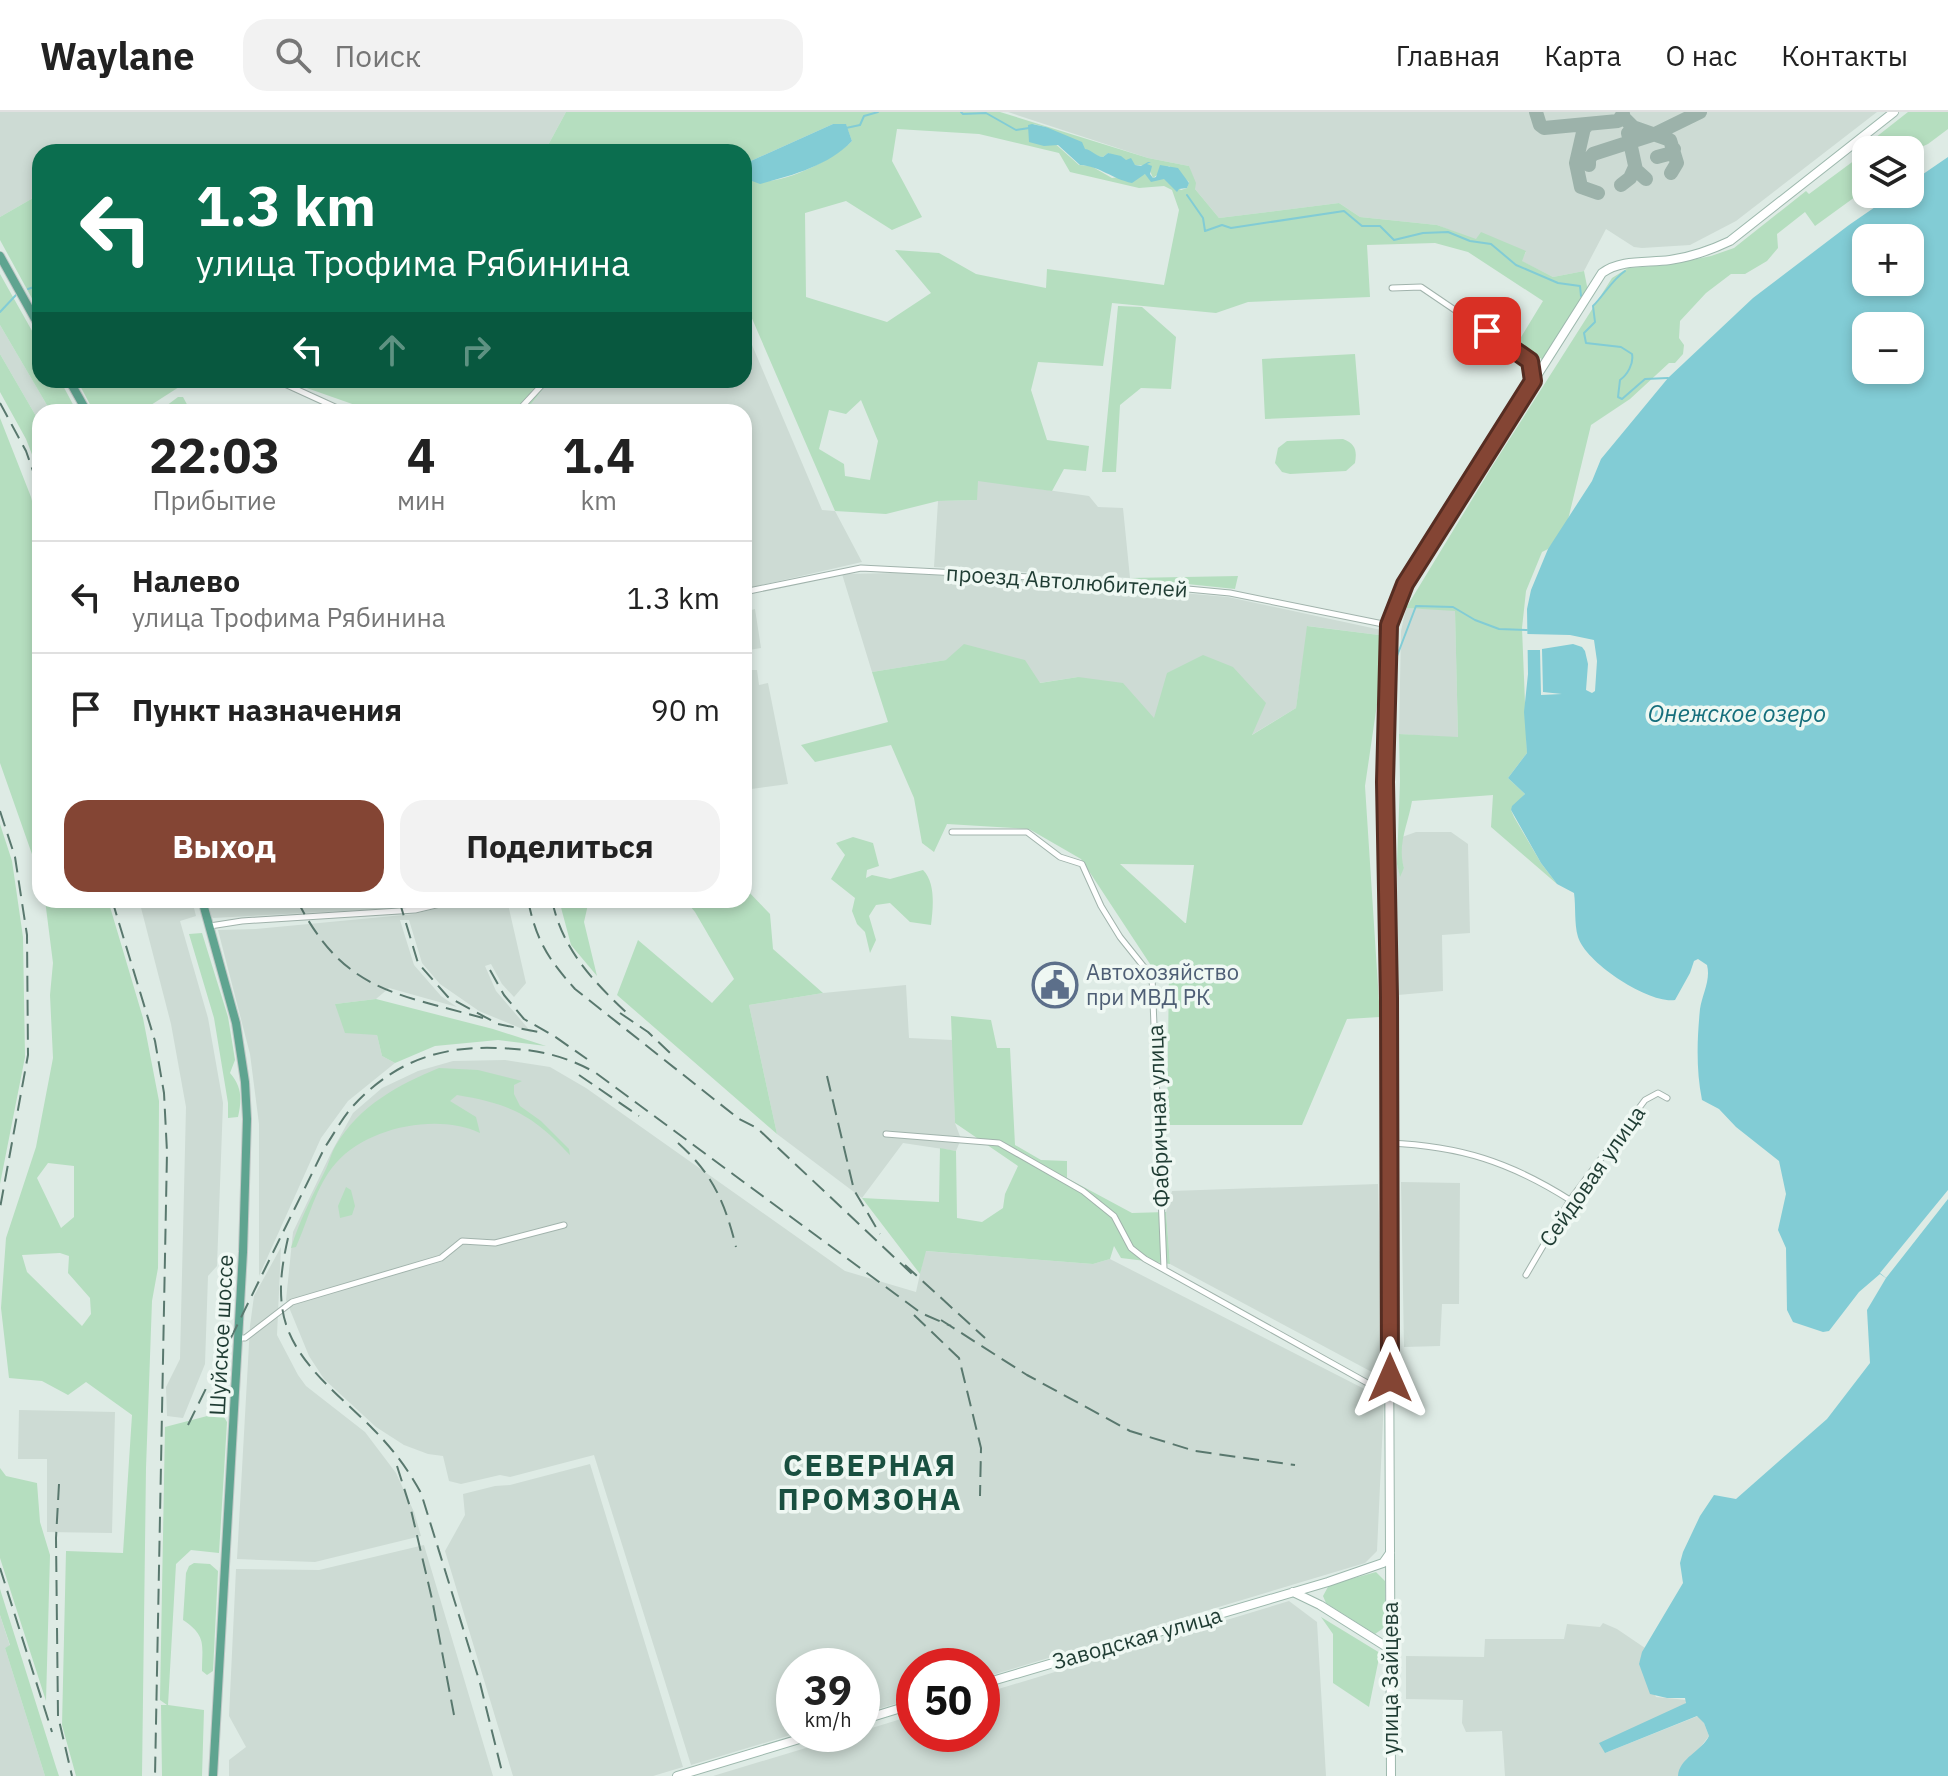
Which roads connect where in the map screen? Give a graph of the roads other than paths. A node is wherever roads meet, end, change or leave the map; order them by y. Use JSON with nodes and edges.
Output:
{"nodes":[{"id":1,"x":1894,"y":112,"type":"edge"},
{"id":2,"x":0,"y":256,"type":"edge"},
{"id":3,"x":1392,"y":288,"type":"dead end"},
{"id":4,"x":32,"y":314,"type":"edge"},
{"id":5,"x":1533,"y":381,"type":"junction"},
{"id":6,"x":294,"y":388,"type":"edge"},
{"id":7,"x":539,"y":388,"type":"edge"},
{"id":8,"x":328,"y":404,"type":"edge"},
{"id":9,"x":524,"y":404,"type":"edge"},
{"id":10,"x":752,"y":590,"type":"edge"},
{"id":11,"x":1389,"y":625,"type":"junction"},
{"id":12,"x":952,"y":832,"type":"dead end"},
{"id":13,"x":204,"y":908,"type":"edge"},
{"id":14,"x":423,"y":908,"type":"edge"},
{"id":15,"x":210,"y":926,"type":"junction"},
{"id":16,"x":1667,"y":1098,"type":"dead end"},
{"id":17,"x":886,"y":1134,"type":"dead end"},
{"id":18,"x":1388,"y":1143,"type":"junction"},
{"id":19,"x":1570,"y":1200,"type":"junction"},
{"id":20,"x":564,"y":1225,"type":"dead end"},
{"id":21,"x":1164,"y":1268,"type":"junction"},
{"id":22,"x":1526,"y":1275,"type":"dead end"},
{"id":23,"x":239,"y":1338,"type":"junction"},
{"id":24,"x":1390,"y":1395,"type":"junction"},
{"id":25,"x":1390,"y":1553,"type":"junction"},
{"id":26,"x":1375,"y":1566,"type":"junction"},
{"id":27,"x":1390,"y":1580,"type":"junction"},
{"id":28,"x":1328,"y":1582,"type":"junction"},
{"id":29,"x":1292,"y":1592,"type":"junction"},
{"id":30,"x":1320,"y":1605,"type":"junction"},
{"id":31,"x":1390,"y":1628,"type":"junction"},
{"id":32,"x":1370,"y":1637,"type":"junction"},
{"id":33,"x":1390,"y":1649,"type":"junction"},
{"id":34,"x":1000,"y":1679,"type":"edge"},
{"id":35,"x":776,"y":1746,"type":"edge"},
{"id":36,"x":213,"y":1776,"type":"edge"},
{"id":37,"x":677,"y":1776,"type":"edge"},
{"id":38,"x":1391,"y":1776,"type":"edge"}],
"edges":[{"from":1,"to":5,"type":"main road","name":"улица Зайцева"},
{"from":2,"to":4,"type":"main road"},
{"from":3,"to":5,"type":"street"},
{"from":5,"to":11,"type":"main road","name":"улица Зайцева"},
{"from":6,"to":8,"type":"street"},
{"from":7,"to":9,"type":"street"},
{"from":10,"to":11,"type":"street","name":"проезд Автолюбителей"},
{"from":11,"to":18,"type":"main road","name":"улица Зайцева"},
{"from":12,"to":21,"type":"street","name":"Фабричная улица"},
{"from":13,"to":15,"type":"main road","name":"Шуйское шоссе"},
{"from":14,"to":15,"type":"street"},
{"from":15,"to":23,"type":"main road","name":"Шуйское шоссе"},
{"from":16,"to":19,"type":"street","name":"Сейдовая улица"},
{"from":17,"to":21,"type":"street"},
{"from":18,"to":19,"type":"street"},
{"from":18,"to":24,"type":"main road","name":"улица Зайцева"},
{"from":19,"to":22,"type":"street","name":"Сейдовая улица"},
{"from":20,"to":23,"type":"street"},
{"from":21,"to":24,"type":"street"},
{"from":23,"to":36,"type":"main road","name":"Шуйское шоссе"},
{"from":24,"to":25,"type":"main road","name":"улица Зайцева"},
{"from":25,"to":26,"type":"main road"},
{"from":25,"to":27,"type":"main road","name":"улица Зайцева"},
{"from":26,"to":27,"type":"main road"},
{"from":26,"to":28,"type":"main road","name":"Заводская улица"},
{"from":27,"to":31,"type":"main road","name":"улица Зайцева"},
{"from":28,"to":29,"type":"main road","name":"Заводская улица"},
{"from":28,"to":30,"type":"main road"},
{"from":29,"to":30,"type":"main road"},
{"from":29,"to":34,"type":"main road","name":"Заводская улица"},
{"from":30,"to":32,"type":"main road"},
{"from":31,"to":32,"type":"main road"},
{"from":31,"to":33,"type":"main road","name":"улица Зайцева"},
{"from":32,"to":33,"type":"main road"},
{"from":33,"to":38,"type":"main road","name":"улица Зайцева"},
{"from":35,"to":37,"type":"main road"}]}
